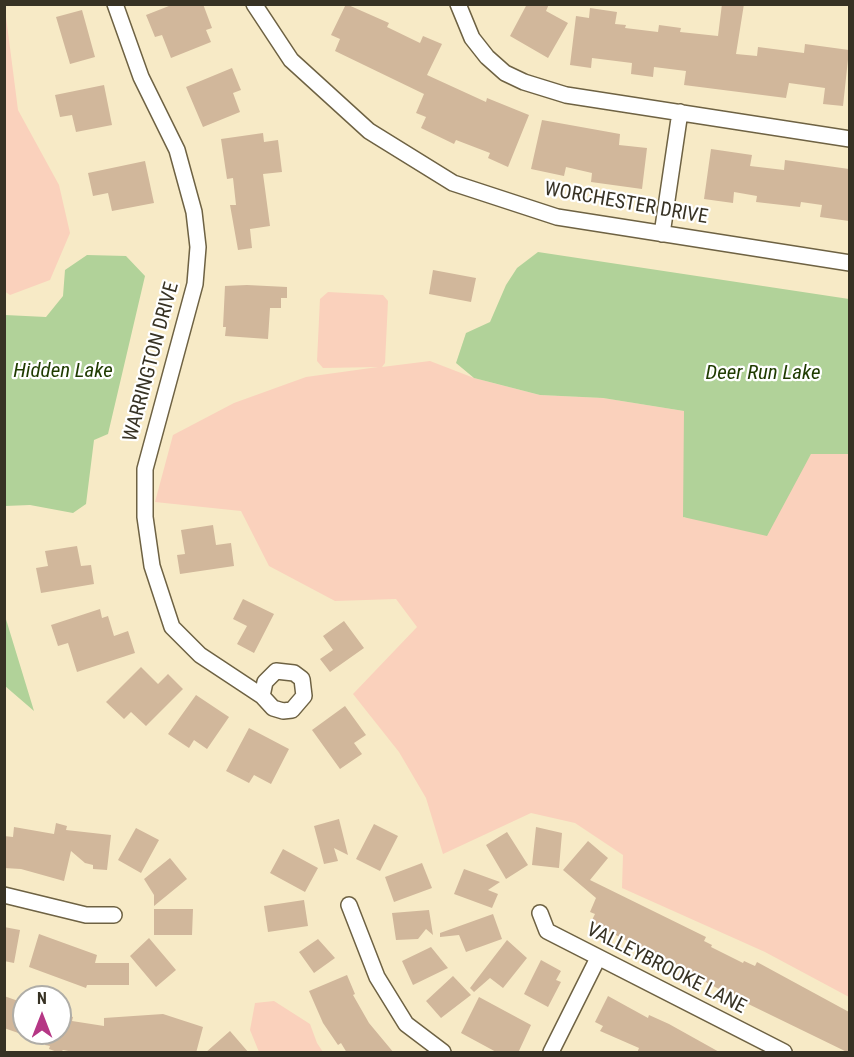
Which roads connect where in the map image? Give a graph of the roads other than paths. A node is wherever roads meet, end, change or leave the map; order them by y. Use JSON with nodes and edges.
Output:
{"nodes":[{"id":1,"x":115,"y":4,"type":"edge"},
{"id":2,"x":254,"y":4,"type":"edge"},
{"id":3,"x":458,"y":4,"type":"edge"},
{"id":4,"x":680,"y":112,"type":"junction"},
{"id":5,"x":849,"y":139,"type":"edge"},
{"id":6,"x":662,"y":234,"type":"junction"},
{"id":7,"x":849,"y":263,"type":"edge"},
{"id":8,"x":262,"y":696,"type":"dead end"},
{"id":9,"x":4,"y":895,"type":"edge"},
{"id":10,"x":349,"y":905,"type":"dead end"},
{"id":11,"x":540,"y":913,"type":"dead end"},
{"id":12,"x":114,"y":915,"type":"dead end"},
{"id":13,"x":598,"y":958,"type":"junction"},
{"id":14,"x":442,"y":1053,"type":"edge"},
{"id":15,"x":551,"y":1053,"type":"edge"},
{"id":16,"x":784,"y":1053,"type":"edge"}],
"edges":[{"from":1,"to":8,"type":"street","name":"WARRINGTON DRIVE"},
{"from":2,"to":6,"type":"street","name":"WORCHESTER DRIVE"},
{"from":3,"to":4,"type":"street"},
{"from":4,"to":5,"type":"street"},
{"from":4,"to":6,"type":"street"},
{"from":6,"to":7,"type":"street","name":"WORCHESTER DRIVE"},
{"from":9,"to":12,"type":"street"},
{"from":10,"to":14,"type":"street"},
{"from":11,"to":13,"type":"street","name":"VALLEYBROOKE LANE"},
{"from":13,"to":15,"type":"street"},
{"from":13,"to":16,"type":"street","name":"VALLEYBROOKE LANE"}]}
